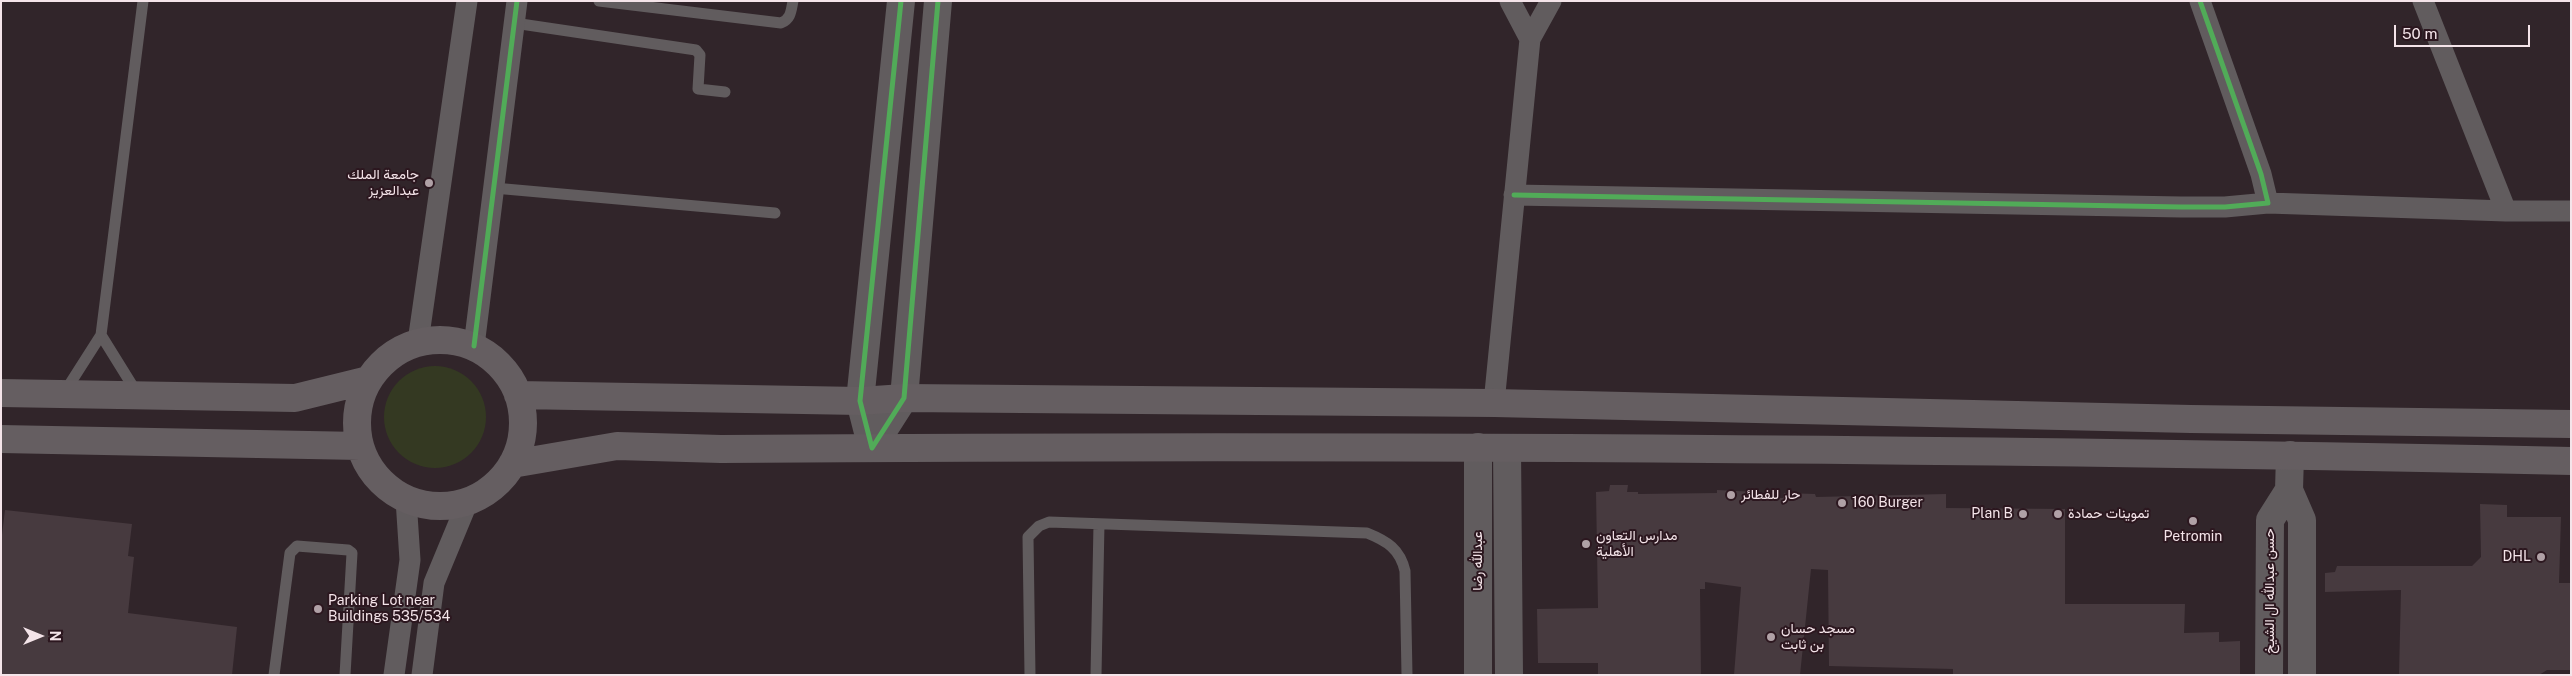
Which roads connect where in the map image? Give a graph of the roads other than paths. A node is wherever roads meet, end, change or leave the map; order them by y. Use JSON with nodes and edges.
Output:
{"nodes":[{"id":1,"x":144,"y":1,"type":"edge"},
{"id":2,"x":467,"y":1,"type":"edge"},
{"id":3,"x":517,"y":1,"type":"edge"},
{"id":4,"x":599,"y":1,"type":"edge"},
{"id":5,"x":792,"y":1,"type":"edge"},
{"id":6,"x":901,"y":1,"type":"edge"},
{"id":7,"x":938,"y":1,"type":"edge"},
{"id":8,"x":1510,"y":1,"type":"edge"},
{"id":9,"x":1550,"y":1,"type":"edge"},
{"id":10,"x":2200,"y":1,"type":"edge"},
{"id":11,"x":2423,"y":1,"type":"edge"},
{"id":12,"x":514,"y":23,"type":"junction"},
{"id":13,"x":1530,"y":39,"type":"junction"},
{"id":14,"x":725,"y":92,"type":"dead end"},
{"id":15,"x":494,"y":188,"type":"junction"},
{"id":16,"x":1514,"y":195,"type":"junction"},
{"id":17,"x":2268,"y":203,"type":"junction"},
{"id":18,"x":2506,"y":211,"type":"junction"},
{"id":19,"x":2571,"y":211,"type":"edge"},
{"id":20,"x":775,"y":213,"type":"dead end"},
{"id":21,"x":101,"y":335,"type":"junction"},
{"id":22,"x":418,"y":342,"type":"junction"},
{"id":23,"x":474,"y":346,"type":"junction"},
{"id":24,"x":368,"y":380,"type":"junction"},
{"id":25,"x":1,"y":393,"type":"edge"},
{"id":26,"x":63,"y":395,"type":"junction"},
{"id":27,"x":518,"y":395,"type":"junction"},
{"id":28,"x":140,"y":396,"type":"junction"},
{"id":29,"x":904,"y":398,"type":"junction"},
{"id":30,"x":860,"y":401,"type":"junction"},
{"id":31,"x":1494,"y":403,"type":"junction"},
{"id":32,"x":2191,"y":419,"type":"junction"},
{"id":33,"x":2571,"y":424,"type":"edge"},
{"id":34,"x":1,"y":439,"type":"edge"},
{"id":35,"x":360,"y":446,"type":"junction"},
{"id":36,"x":1478,"y":447,"type":"junction"},
{"id":37,"x":872,"y":448,"type":"junction"},
{"id":38,"x":1507,"y":448,"type":"junction"},
{"id":39,"x":2189,"y":455,"type":"junction"},
{"id":40,"x":2290,"y":455,"type":"junction"},
{"id":41,"x":2571,"y":461,"type":"edge"},
{"id":42,"x":512,"y":464,"type":"junction"},
{"id":43,"x":2289,"y":490,"type":"junction"},
{"id":44,"x":406,"y":499,"type":"junction"},
{"id":45,"x":468,"y":501,"type":"junction"},
{"id":46,"x":1099,"y":524,"type":"junction"},
{"id":47,"x":274,"y":675,"type":"edge"},
{"id":48,"x":345,"y":675,"type":"edge"},
{"id":49,"x":394,"y":675,"type":"edge"},
{"id":50,"x":422,"y":675,"type":"edge"},
{"id":51,"x":1030,"y":675,"type":"edge"},
{"id":52,"x":1096,"y":675,"type":"edge"},
{"id":53,"x":1407,"y":675,"type":"edge"},
{"id":54,"x":1478,"y":675,"type":"edge"},
{"id":55,"x":1509,"y":675,"type":"edge"},
{"id":56,"x":2269,"y":675,"type":"edge"},
{"id":57,"x":2302,"y":675,"type":"edge"}],
"edges":[{"from":1,"to":21,"type":"lane"},
{"from":2,"to":22,"type":"street"},
{"from":3,"to":12,"type":"street"},
{"from":4,"to":5,"type":"lane"},
{"from":6,"to":30,"type":"street"},
{"from":7,"to":29,"type":"street"},
{"from":8,"to":13,"type":"street"},
{"from":9,"to":13,"type":"street"},
{"from":10,"to":17,"type":"street"},
{"from":11,"to":18,"type":"street"},
{"from":12,"to":14,"type":"lane"},
{"from":12,"to":15,"type":"street"},
{"from":13,"to":16,"type":"street"},
{"from":15,"to":20,"type":"lane"},
{"from":15,"to":23,"type":"street"},
{"from":16,"to":17,"type":"street"},
{"from":16,"to":31,"type":"street"},
{"from":17,"to":18,"type":"street"},
{"from":18,"to":19,"type":"street"},
{"from":21,"to":26,"type":"lane"},
{"from":21,"to":28,"type":"lane"},
{"from":22,"to":23,"type":"main road"},
{"from":22,"to":24,"type":"main road"},
{"from":23,"to":27,"type":"main road"},
{"from":24,"to":28,"type":"main road"},
{"from":24,"to":35,"type":"main road"},
{"from":25,"to":26,"type":"main road"},
{"from":26,"to":28,"type":"main road"},
{"from":27,"to":30,"type":"main road"},
{"from":27,"to":42,"type":"main road"},
{"from":29,"to":30,"type":"main road"},
{"from":29,"to":31,"type":"main road"},
{"from":29,"to":37,"type":"street"},
{"from":30,"to":37,"type":"street"},
{"from":31,"to":32,"type":"main road"},
{"from":32,"to":33,"type":"main road"},
{"from":32,"to":39,"type":"main road"},
{"from":34,"to":35,"type":"main road"},
{"from":35,"to":44,"type":"main road"},
{"from":36,"to":37,"type":"main road"},
{"from":36,"to":38,"type":"main road"},
{"from":36,"to":54,"type":"street","name":"عبدالله رضا"},
{"from":37,"to":42,"type":"main road"},
{"from":38,"to":39,"type":"main road"},
{"from":38,"to":55,"type":"street"},
{"from":39,"to":40,"type":"main road"},
{"from":40,"to":41,"type":"main road"},
{"from":40,"to":43,"type":"street"},
{"from":42,"to":45,"type":"main road"},
{"from":43,"to":56,"type":"street","name":"حسن عبدالله ال الشيخ"},
{"from":43,"to":57,"type":"street"},
{"from":44,"to":45,"type":"main road"},
{"from":44,"to":49,"type":"street"},
{"from":45,"to":50,"type":"street"},
{"from":46,"to":51,"type":"lane"},
{"from":46,"to":52,"type":"lane"},
{"from":46,"to":53,"type":"lane"},
{"from":47,"to":48,"type":"lane"}]}
